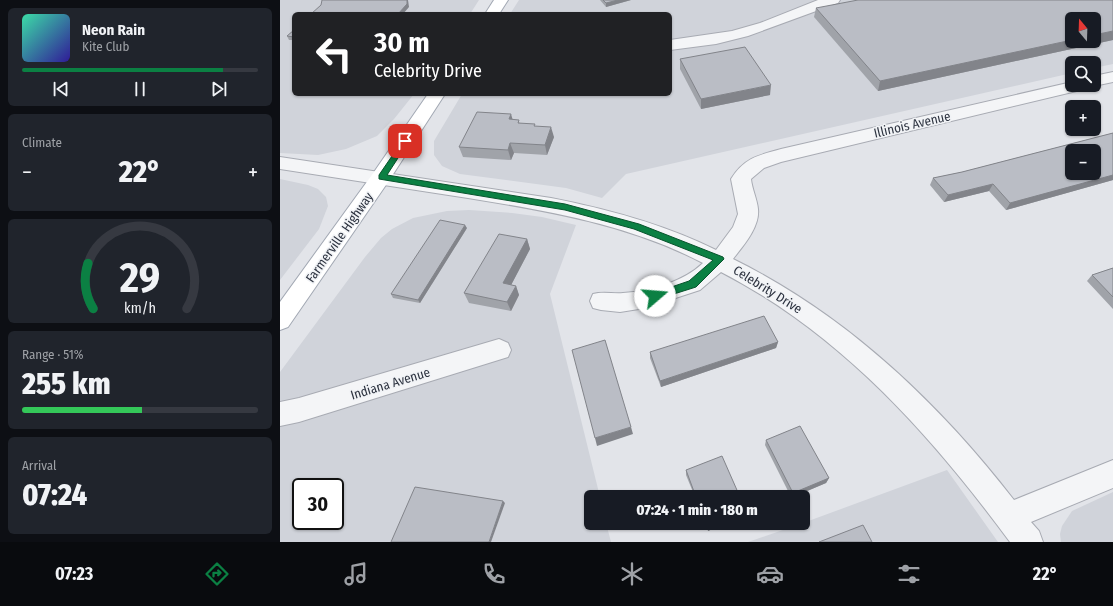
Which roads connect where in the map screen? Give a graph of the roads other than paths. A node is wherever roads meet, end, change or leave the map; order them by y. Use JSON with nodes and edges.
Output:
{"nodes":[{"id":1,"x":501,"y":0,"type":"edge"},
{"id":2,"x":833,"y":0,"type":"edge"},
{"id":3,"x":493,"y":12,"type":"edge"},
{"id":4,"x":672,"y":45,"type":"edge"},
{"id":5,"x":1113,"y":77,"type":"edge"},
{"id":6,"x":1101,"y":80,"type":"edge"},
{"id":7,"x":1065,"y":88,"type":"edge"},
{"id":8,"x":436,"y":96,"type":"edge"},
{"id":9,"x":280,"y":163,"type":"edge"},
{"id":10,"x":381,"y":177,"type":"junction"},
{"id":11,"x":720,"y":259,"type":"junction"},
{"id":12,"x":601,"y":301,"type":"dead end"},
{"id":13,"x":280,"y":320,"type":"edge"},
{"id":14,"x":499,"y":350,"type":"dead end"},
{"id":15,"x":280,"y":414,"type":"edge"},
{"id":16,"x":1113,"y":474,"type":"edge"},
{"id":17,"x":1009,"y":516,"type":"junction"},
{"id":18,"x":1028,"y":542,"type":"edge"}],
"edges":[{"from":1,"to":3,"type":"main road"},
{"from":2,"to":4,"type":"street"},
{"from":5,"to":6,"type":"street"},
{"from":7,"to":11,"type":"street","name":"Illinois Avenue"},
{"from":8,"to":10,"type":"main road","name":"Farmerville Highway"},
{"from":9,"to":10,"type":"street","name":"Celebrity Drive"},
{"from":10,"to":11,"type":"street","name":"Celebrity Drive"},
{"from":10,"to":13,"type":"main road","name":"Farmerville Highway"},
{"from":11,"to":12,"type":"street"},
{"from":11,"to":17,"type":"street","name":"Celebrity Drive"},
{"from":14,"to":15,"type":"street","name":"Indiana Avenue"},
{"from":16,"to":17,"type":"street"},
{"from":17,"to":18,"type":"street","name":"Celebrity Drive"}]}
